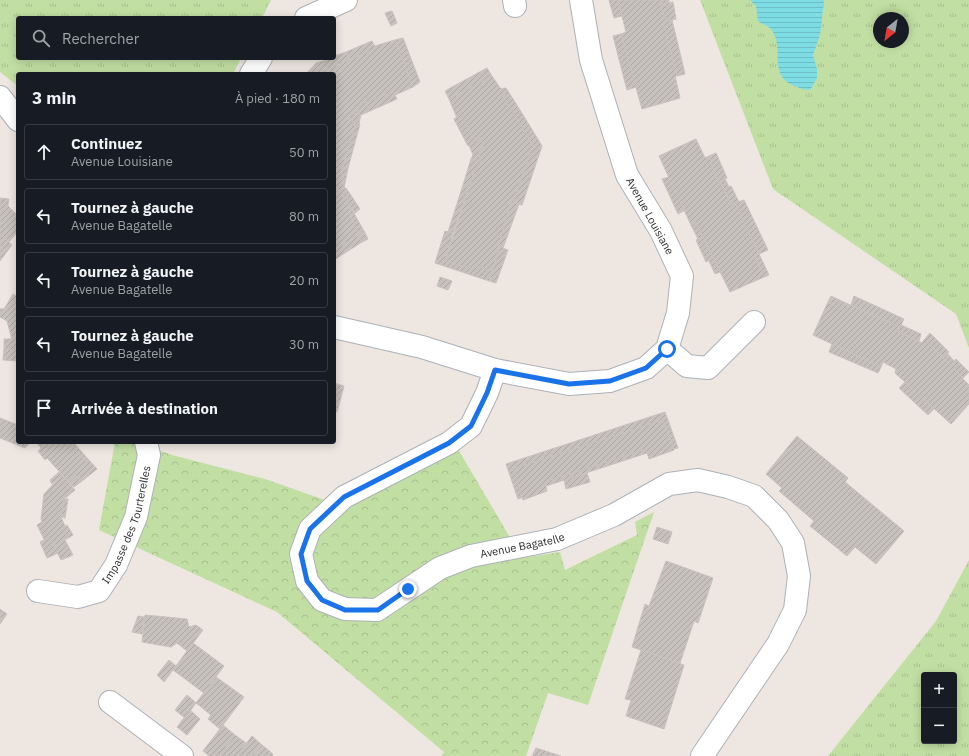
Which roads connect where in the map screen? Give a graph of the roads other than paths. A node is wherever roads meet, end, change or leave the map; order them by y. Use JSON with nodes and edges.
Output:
{"nodes":[{"id":1,"x":346,"y":0,"type":"edge"},
{"id":2,"x":581,"y":0,"type":"edge"},
{"id":3,"x":310,"y":16,"type":"edge"},
{"id":4,"x":260,"y":60,"type":"edge"},
{"id":5,"x":252,"y":72,"type":"edge"},
{"id":6,"x":0,"y":97,"type":"edge"},
{"id":7,"x":16,"y":117,"type":"edge"},
{"id":8,"x":754,"y":322,"type":"dead end"},
{"id":9,"x":336,"y":328,"type":"edge"},
{"id":10,"x":667,"y":349,"type":"junction"},
{"id":11,"x":495,"y":370,"type":"junction"},
{"id":12,"x":146,"y":444,"type":"edge"},
{"id":13,"x":38,"y":591,"type":"dead end"},
{"id":14,"x":110,"y":702,"type":"dead end"},
{"id":15,"x":182,"y":756,"type":"edge"},
{"id":16,"x":702,"y":756,"type":"edge"}],
"edges":[{"from":1,"to":3,"type":"street"},
{"from":2,"to":10,"type":"street","name":"Avenue Louisiane"},
{"from":4,"to":5,"type":"street"},
{"from":6,"to":7,"type":"street"},
{"from":8,"to":10,"type":"street"},
{"from":9,"to":11,"type":"street"},
{"from":10,"to":11,"type":"street"},
{"from":11,"to":16,"type":"street","name":"Avenue Bagatelle"},
{"from":12,"to":13,"type":"street","name":"Impasse des Tourterelles"},
{"from":14,"to":15,"type":"street"}]}
